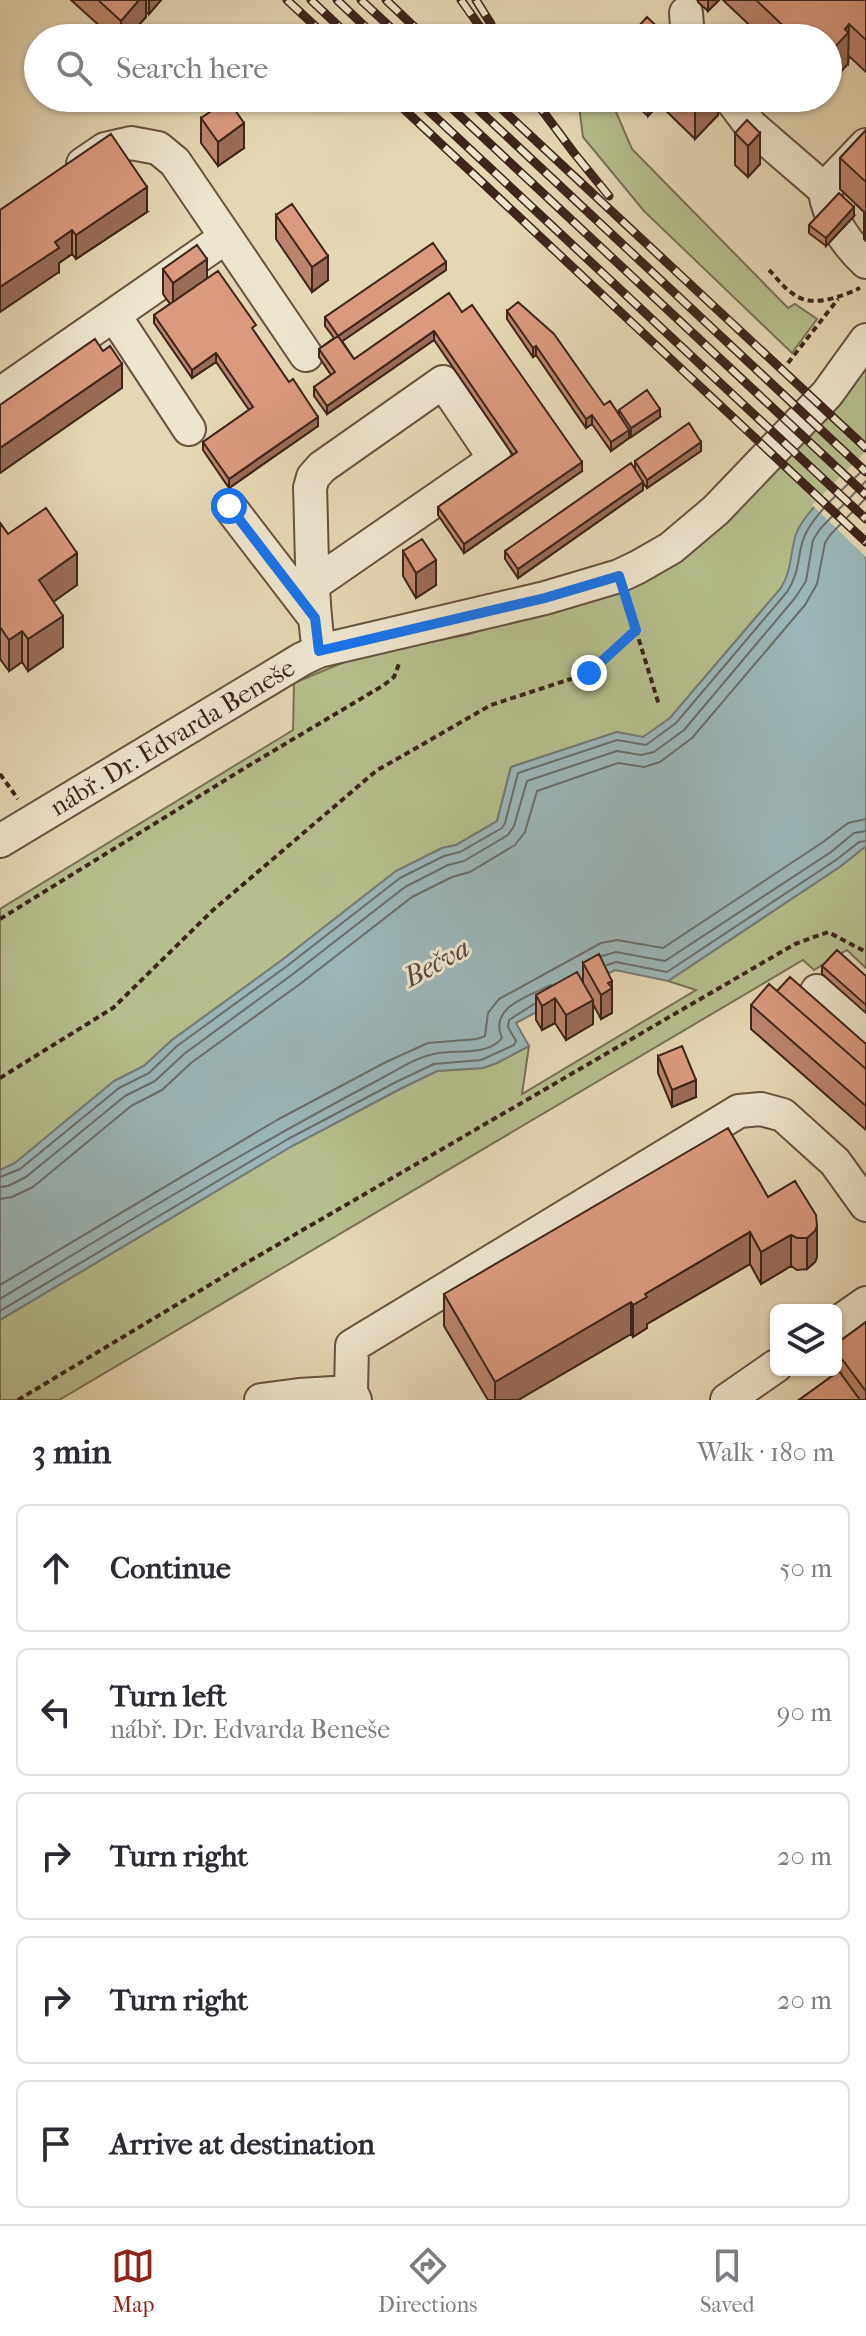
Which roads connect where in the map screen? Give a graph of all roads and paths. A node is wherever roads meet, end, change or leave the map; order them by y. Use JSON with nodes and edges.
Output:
{"nodes":[{"id":1,"x":740,"y":112,"type":"edge"},
{"id":2,"x":866,"y":145,"type":"edge"},
{"id":3,"x":53,"y":185,"type":"edge"},
{"id":4,"x":824,"y":189,"type":"junction"},
{"id":5,"x":226,"y":237,"type":"junction"},
{"id":6,"x":866,"y":262,"type":"edge"},
{"id":7,"x":769,"y":270,"type":"dead end"},
{"id":8,"x":866,"y":286,"type":"edge"},
{"id":9,"x":840,"y":297,"type":"junction"},
{"id":10,"x":114,"y":315,"type":"junction"},
{"id":11,"x":866,"y":340,"type":"edge"},
{"id":12,"x":306,"y":355,"type":"dead end"},
{"id":13,"x":788,"y":363,"type":"dead end"},
{"id":14,"x":0,"y":394,"type":"edge"},
{"id":15,"x":189,"y":429,"type":"dead end"},
{"id":16,"x":229,"y":506,"type":"dead end"},
{"id":17,"x":619,"y":576,"type":"junction"},
{"id":18,"x":314,"y":584,"type":"junction"},
{"id":19,"x":315,"y":618,"type":"junction"},
{"id":20,"x":636,"y":630,"type":"junction"},
{"id":21,"x":402,"y":631,"type":"junction"},
{"id":22,"x":319,"y":651,"type":"junction"},
{"id":23,"x":659,"y":705,"type":"dead end"},
{"id":24,"x":0,"y":841,"type":"edge"},
{"id":25,"x":0,"y":919,"type":"edge"},
{"id":26,"x":866,"y":952,"type":"edge"},
{"id":27,"x":817,"y":991,"type":"dead end"},
{"id":28,"x":866,"y":1034,"type":"edge"},
{"id":29,"x":0,"y":1078,"type":"edge"},
{"id":30,"x":866,"y":1205,"type":"edge"},
{"id":31,"x":866,"y":1303,"type":"edge"},
{"id":32,"x":842,"y":1320,"type":"edge"},
{"id":33,"x":770,"y":1370,"type":"edge"},
{"id":34,"x":353,"y":1396,"type":"edge"},
{"id":35,"x":18,"y":1400,"type":"edge"},
{"id":36,"x":261,"y":1400,"type":"edge"},
{"id":37,"x":727,"y":1400,"type":"edge"}],
"edges":[{"from":1,"to":4,"type":"street"},
{"from":2,"to":4,"type":"street"},
{"from":3,"to":5,"type":"street"},
{"from":4,"to":6,"type":"street"},
{"from":5,"to":10,"type":"street"},
{"from":5,"to":12,"type":"street"},
{"from":7,"to":9,"type":"path"},
{"from":8,"to":9,"type":"path"},
{"from":9,"to":13,"type":"path"},
{"from":10,"to":14,"type":"street"},
{"from":10,"to":15,"type":"street"},
{"from":11,"to":17,"type":"street","name":"nábř. Dr. Edvarda Beneše"},
{"from":16,"to":19,"type":"street"},
{"from":17,"to":20,"type":"path"},
{"from":17,"to":21,"type":"street","name":"nábř. Dr. Edvarda Beneše"},
{"from":18,"to":18,"type":"street"},
{"from":18,"to":19,"type":"street"},
{"from":19,"to":22,"type":"street"},
{"from":20,"to":23,"type":"path"},
{"from":20,"to":29,"type":"path"},
{"from":21,"to":22,"type":"street","name":"nábř. Dr. Edvarda Beneše"},
{"from":21,"to":25,"type":"path"},
{"from":22,"to":24,"type":"street","name":"nábř. Dr. Edvarda Beneše"},
{"from":26,"to":35,"type":"path"},
{"from":27,"to":28,"type":"street"},
{"from":30,"to":34,"type":"street"},
{"from":31,"to":32,"type":"street"},
{"from":33,"to":37,"type":"street"},
{"from":34,"to":36,"type":"street"}]}
